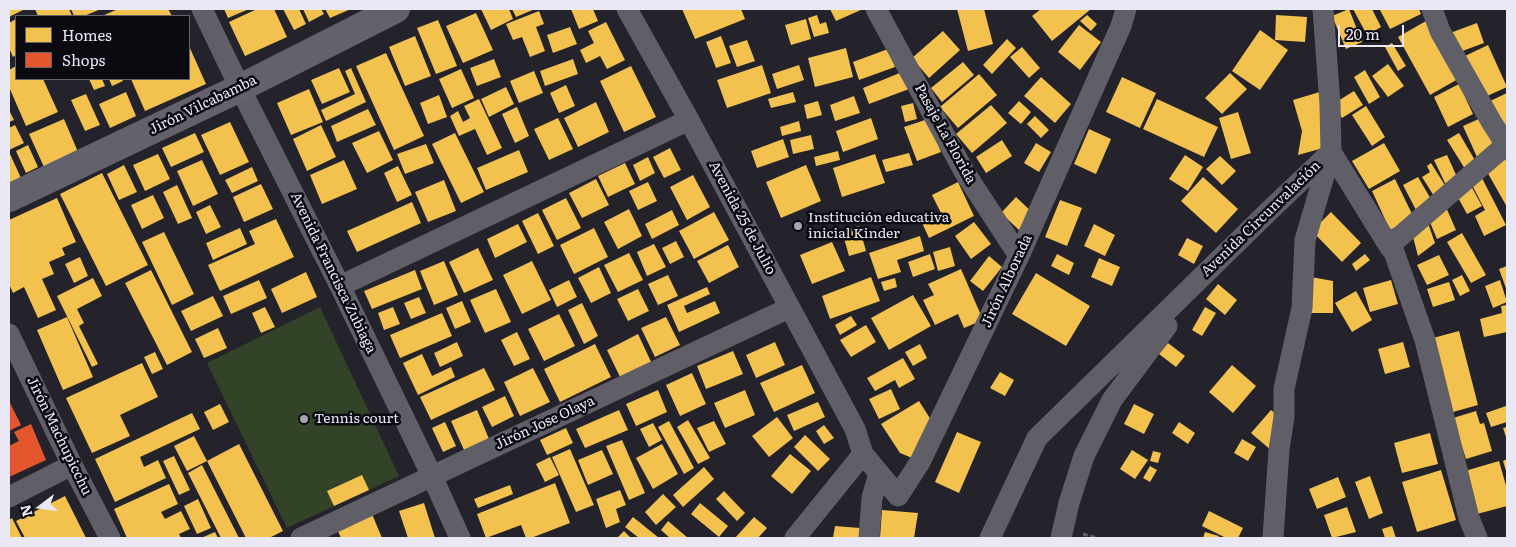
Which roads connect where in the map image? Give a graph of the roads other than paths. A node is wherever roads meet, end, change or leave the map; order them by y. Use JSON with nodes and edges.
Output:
{"nodes":[{"id":1,"x":202,"y":9,"type":"edge"},
{"id":2,"x":396,"y":9,"type":"edge"},
{"id":3,"x":627,"y":9,"type":"edge"},
{"id":4,"x":876,"y":9,"type":"edge"},
{"id":5,"x":1126,"y":9,"type":"edge"},
{"id":6,"x":1324,"y":9,"type":"edge"},
{"id":7,"x":1432,"y":9,"type":"edge"},
{"id":8,"x":240,"y":88,"type":"junction"},
{"id":9,"x":689,"y":120,"type":"junction"},
{"id":10,"x":1507,"y":144,"type":"edge"},
{"id":11,"x":1331,"y":152,"type":"junction"},
{"id":12,"x":9,"y":198,"type":"edge"},
{"id":13,"x":1389,"y":246,"type":"junction"},
{"id":14,"x":1019,"y":256,"type":"junction"},
{"id":15,"x":1213,"y":266,"type":"junction"},
{"id":16,"x":340,"y":286,"type":"junction"},
{"id":17,"x":789,"y":308,"type":"junction"},
{"id":18,"x":9,"y":334,"type":"edge"},
{"id":19,"x":863,"y":454,"type":"junction"},
{"id":20,"x":72,"y":465,"type":"junction"},
{"id":21,"x":879,"y":474,"type":"junction"},
{"id":22,"x":432,"y":476,"type":"junction"},
{"id":23,"x":9,"y":497,"type":"edge"},
{"id":24,"x":110,"y":538,"type":"edge"},
{"id":25,"x":300,"y":538,"type":"edge"},
{"id":26,"x":460,"y":538,"type":"edge"},
{"id":27,"x":795,"y":538,"type":"edge"},
{"id":28,"x":869,"y":538,"type":"edge"},
{"id":29,"x":990,"y":538,"type":"edge"},
{"id":30,"x":1061,"y":538,"type":"edge"},
{"id":31,"x":1273,"y":538,"type":"edge"},
{"id":32,"x":1477,"y":538,"type":"edge"}],
"edges":[{"from":1,"to":8,"type":"street","name":"Avenida Francisca Zubiaga"},
{"from":2,"to":8,"type":"main road","name":"Jirón Vilcabamba"},
{"from":3,"to":9,"type":"street","name":"Avenida 25 de Julio"},
{"from":4,"to":14,"type":"street","name":"Pasaje La Florida"},
{"from":5,"to":14,"type":"street","name":"Jirón Alborada"},
{"from":6,"to":11,"type":"street"},
{"from":7,"to":10,"type":"street"},
{"from":8,"to":12,"type":"main road","name":"Jirón Vilcabamba"},
{"from":8,"to":16,"type":"street","name":"Avenida Francisca Zubiaga"},
{"from":9,"to":16,"type":"street"},
{"from":9,"to":17,"type":"street","name":"Avenida 25 de Julio"},
{"from":10,"to":13,"type":"street"},
{"from":11,"to":13,"type":"street","name":"Avenida Circunvalación"},
{"from":11,"to":15,"type":"street","name":"Avenida Circunvalación"},
{"from":11,"to":31,"type":"street"},
{"from":13,"to":32,"type":"street","name":"Avenida Circunvalación"},
{"from":14,"to":21,"type":"street","name":"Jirón Alborada"},
{"from":15,"to":29,"type":"street","name":"Avenida Circunvalación"},
{"from":15,"to":30,"type":"street"},
{"from":16,"to":22,"type":"street","name":"Avenida Francisca Zubiaga"},
{"from":17,"to":19,"type":"street","name":"Avenida 25 de Julio"},
{"from":17,"to":22,"type":"street","name":"Jirón Jose Olaya"},
{"from":18,"to":20,"type":"street","name":"Jirón Machupicchu"},
{"from":19,"to":21,"type":"street","name":"Jirón Alborada"},
{"from":19,"to":27,"type":"street"},
{"from":20,"to":23,"type":"street"},
{"from":20,"to":24,"type":"street","name":"Jirón Machupicchu"},
{"from":21,"to":28,"type":"street"},
{"from":22,"to":25,"type":"street","name":"Jirón Jose Olaya"},
{"from":22,"to":26,"type":"street","name":"Avenida Francisca Zubiaga"}]}
